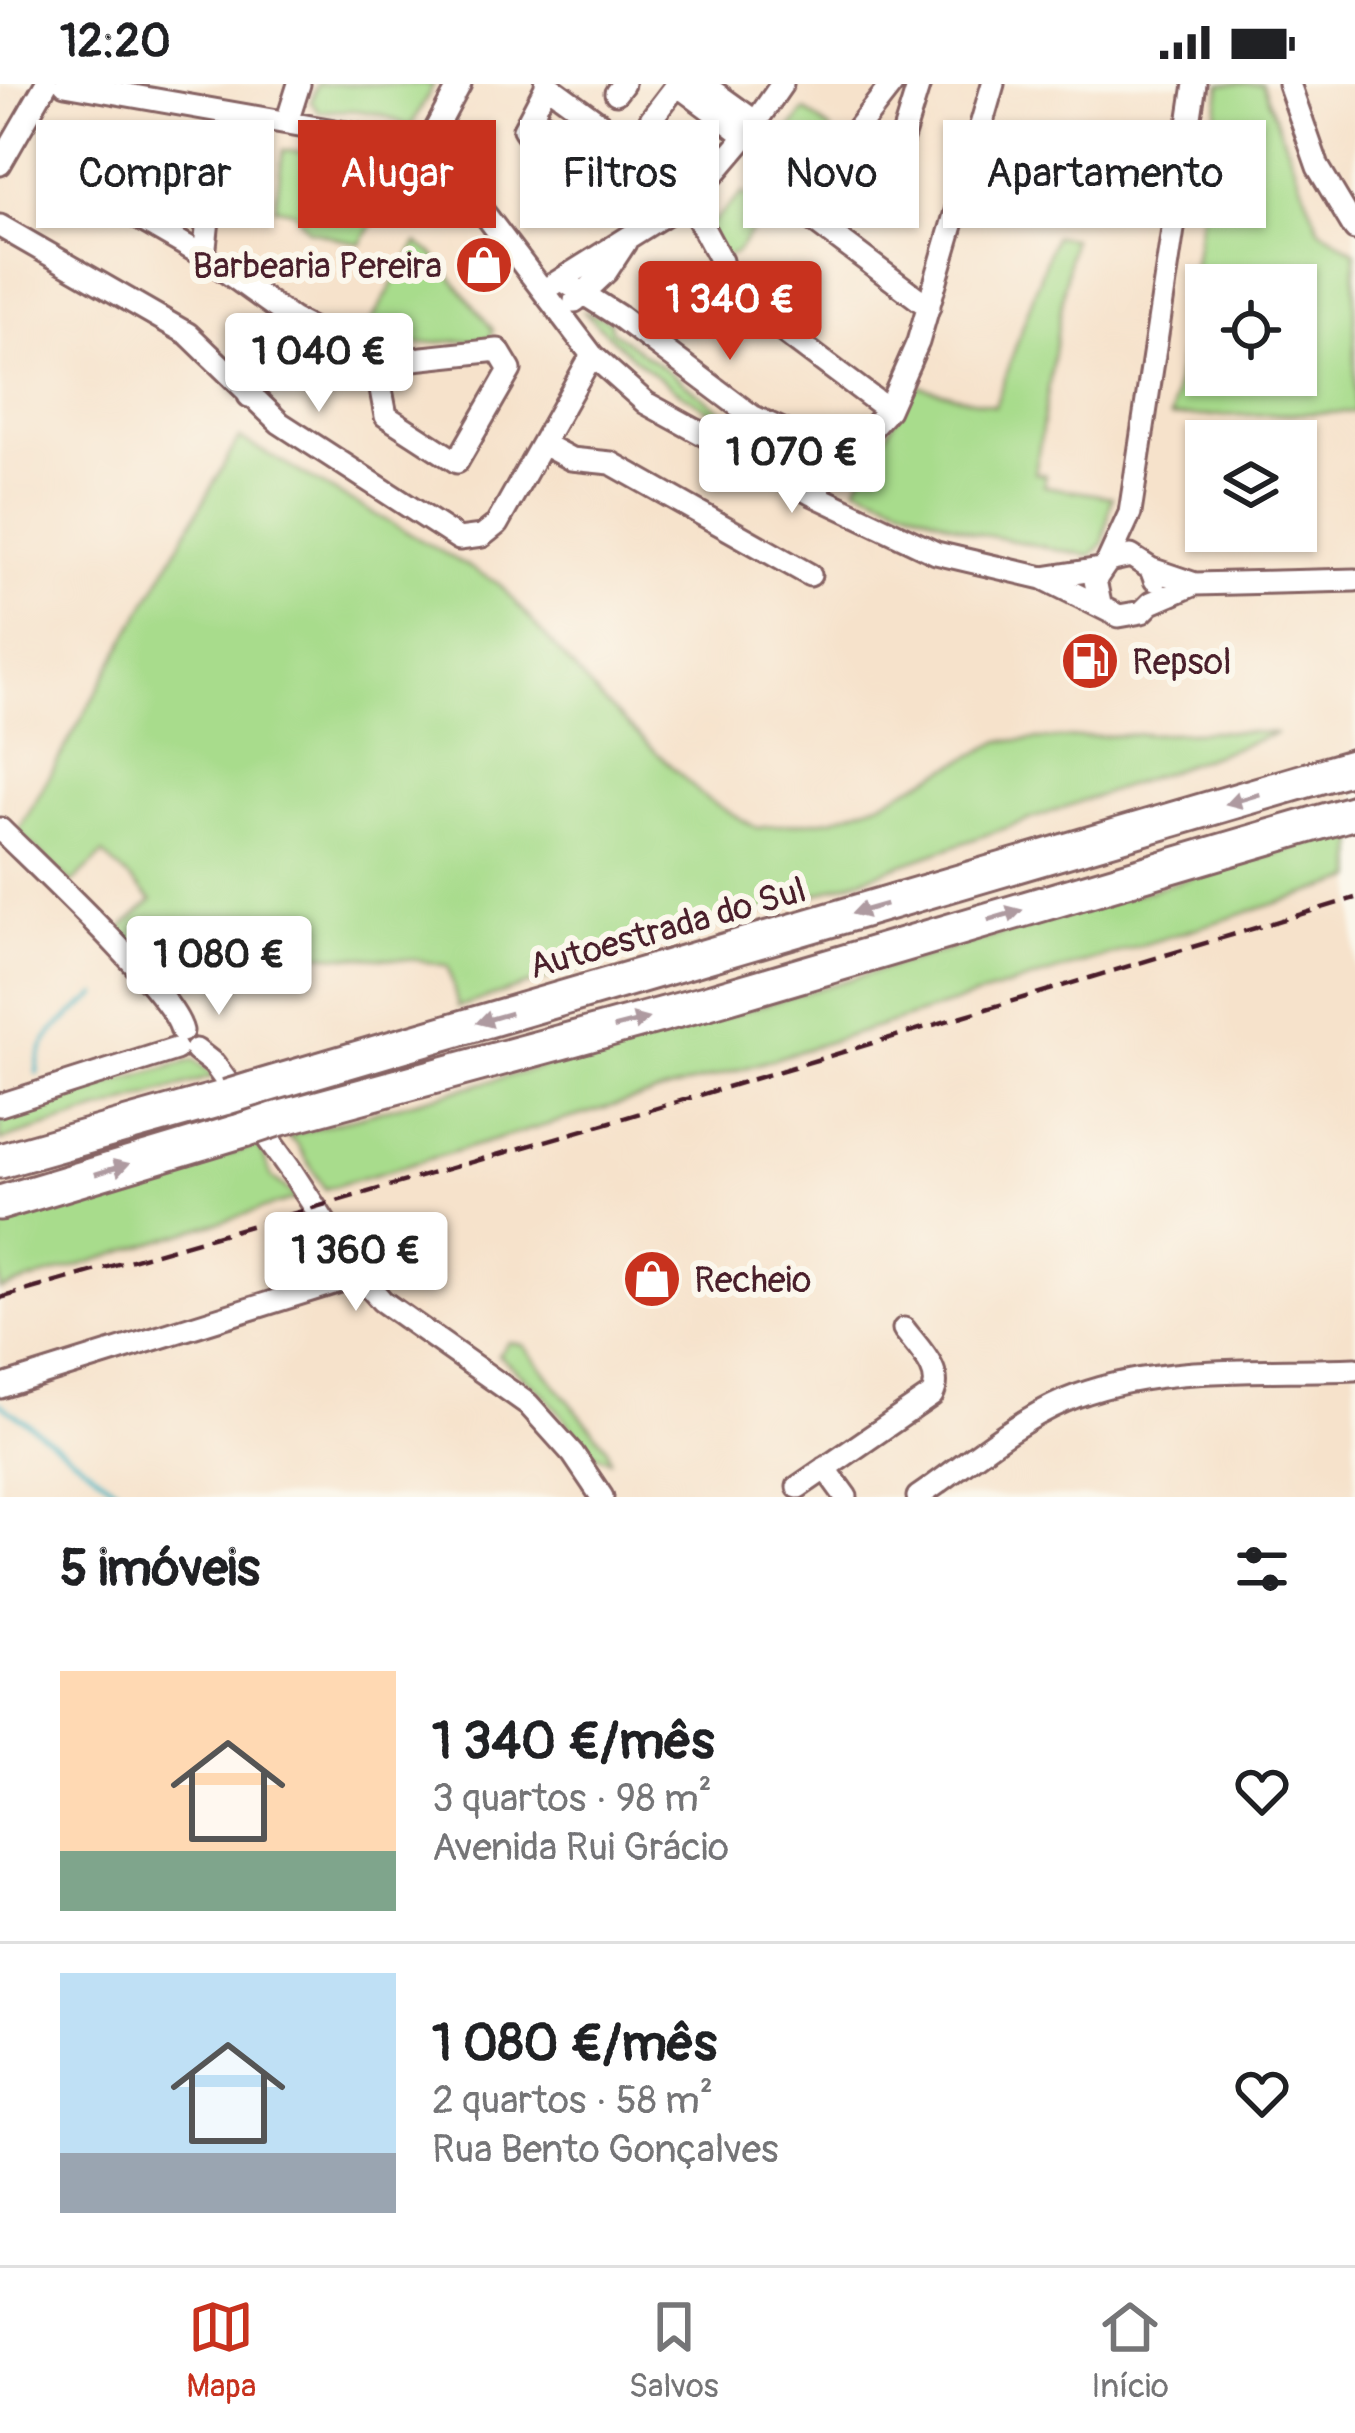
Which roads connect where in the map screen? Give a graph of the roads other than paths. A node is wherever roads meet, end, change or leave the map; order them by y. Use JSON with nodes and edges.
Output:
{"nodes":[{"id":1,"x":46,"y":84,"type":"edge"},
{"id":2,"x":65,"y":84,"type":"edge"},
{"id":3,"x":299,"y":84,"type":"edge"},
{"id":4,"x":460,"y":84,"type":"edge"},
{"id":5,"x":676,"y":84,"type":"edge"},
{"id":6,"x":703,"y":84,"type":"edge"},
{"id":7,"x":782,"y":84,"type":"edge"},
{"id":8,"x":892,"y":84,"type":"edge"},
{"id":9,"x":919,"y":84,"type":"edge"},
{"id":10,"x":993,"y":84,"type":"edge"},
{"id":11,"x":1195,"y":84,"type":"edge"},
{"id":12,"x":1289,"y":84,"type":"edge"},
{"id":13,"x":546,"y":85,"type":"edge"},
{"id":14,"x":531,"y":116,"type":"junction"},
{"id":15,"x":651,"y":118,"type":"dead end"},
{"id":16,"x":441,"y":120,"type":"edge"},
{"id":17,"x":538,"y":120,"type":"edge"},
{"id":18,"x":757,"y":120,"type":"edge"},
{"id":19,"x":287,"y":122,"type":"junction"},
{"id":20,"x":743,"y":122,"type":"edge"},
{"id":21,"x":298,"y":124,"type":"edge"},
{"id":22,"x":743,"y":124,"type":"edge"},
{"id":23,"x":743,"y":138,"type":"edge"},
{"id":24,"x":2,"y":157,"type":"edge"},
{"id":25,"x":719,"y":165,"type":"edge"},
{"id":26,"x":496,"y":223,"type":"edge"},
{"id":27,"x":0,"y":226,"type":"edge"},
{"id":28,"x":644,"y":228,"type":"edge"},
{"id":29,"x":703,"y":228,"type":"edge"},
{"id":30,"x":823,"y":228,"type":"edge"},
{"id":31,"x":1355,"y":230,"type":"edge"},
{"id":32,"x":628,"y":238,"type":"junction"},
{"id":33,"x":204,"y":256,"type":"junction"},
{"id":34,"x":552,"y":285,"type":"junction"},
{"id":35,"x":589,"y":297,"type":"junction"},
{"id":36,"x":928,"y":307,"type":"junction"},
{"id":37,"x":562,"y":316,"type":"junction"},
{"id":38,"x":292,"y":319,"type":"junction"},
{"id":39,"x":592,"y":355,"type":"junction"},
{"id":40,"x":376,"y":363,"type":"junction"},
{"id":41,"x":249,"y":396,"type":"junction"},
{"id":42,"x":888,"y":410,"type":"junction"},
{"id":43,"x":543,"y":444,"type":"junction"},
{"id":44,"x":836,"y":467,"type":"junction"},
{"id":45,"x":812,"y":494,"type":"junction"},
{"id":46,"x":1130,"y":513,"type":"junction"},
{"id":47,"x":1104,"y":565,"type":"junction"},
{"id":48,"x":1147,"y":565,"type":"junction"},
{"id":49,"x":810,"y":574,"type":"dead end"},
{"id":50,"x":1043,"y":578,"type":"junction"},
{"id":51,"x":1355,"y":580,"type":"edge"},
{"id":52,"x":1195,"y":584,"type":"junction"},
{"id":53,"x":1151,"y":603,"type":"junction"},
{"id":54,"x":1100,"y":604,"type":"junction"},
{"id":55,"x":1355,"y":766,"type":"edge"},
{"id":56,"x":1355,"y":812,"type":"edge"},
{"id":57,"x":0,"y":829,"type":"edge"},
{"id":58,"x":185,"y":1043,"type":"junction"},
{"id":59,"x":2,"y":1099,"type":"edge"},
{"id":60,"x":0,"y":1161,"type":"edge"},
{"id":61,"x":0,"y":1203,"type":"edge"},
{"id":62,"x":359,"y":1275,"type":"junction"},
{"id":63,"x":904,"y":1329,"type":"dead end"},
{"id":64,"x":1355,"y":1369,"type":"edge"},
{"id":65,"x":0,"y":1387,"type":"edge"},
{"id":66,"x":825,"y":1468,"type":"junction"},
{"id":67,"x":799,"y":1487,"type":"dead end"},
{"id":68,"x":602,"y":1497,"type":"edge"},
{"id":69,"x":846,"y":1497,"type":"edge"},
{"id":70,"x":918,"y":1497,"type":"edge"}],
"edges":[{"from":1,"to":24,"type":"street"},
{"from":2,"to":19,"type":"street"},
{"from":3,"to":19,"type":"street"},
{"from":4,"to":16,"type":"street"},
{"from":5,"to":15,"type":"street"},
{"from":5,"to":22,"type":"street"},
{"from":6,"to":20,"type":"street"},
{"from":7,"to":18,"type":"street"},
{"from":8,"to":9,"type":"street"},
{"from":10,"to":36,"type":"street"},
{"from":11,"to":46,"type":"street"},
{"from":12,"to":31,"type":"street"},
{"from":13,"to":14,"type":"street"},
{"from":13,"to":14,"type":"street"},
{"from":14,"to":17,"type":"street"},
{"from":19,"to":21,"type":"street"},
{"from":23,"to":25,"type":"street"},
{"from":26,"to":34,"type":"street"},
{"from":27,"to":41,"type":"street"},
{"from":28,"to":32,"type":"street"},
{"from":29,"to":42,"type":"street"},
{"from":30,"to":36,"type":"street"},
{"from":32,"to":34,"type":"street"},
{"from":32,"to":35,"type":"street"},
{"from":33,"to":33,"type":"street"},
{"from":33,"to":38,"type":"street"},
{"from":34,"to":35,"type":"street"},
{"from":34,"to":37,"type":"street"},
{"from":35,"to":37,"type":"street"},
{"from":35,"to":44,"type":"street"},
{"from":36,"to":42,"type":"street"},
{"from":37,"to":39,"type":"street"},
{"from":38,"to":40,"type":"street"},
{"from":38,"to":41,"type":"street"},
{"from":39,"to":43,"type":"street"},
{"from":39,"to":45,"type":"street"},
{"from":40,"to":40,"type":"street"},
{"from":41,"to":43,"type":"street"},
{"from":42,"to":44,"type":"street"},
{"from":43,"to":49,"type":"street"},
{"from":44,"to":45,"type":"street"},
{"from":45,"to":50,"type":"street"},
{"from":46,"to":47,"type":"street"},
{"from":46,"to":48,"type":"street"},
{"from":47,"to":48,"type":"street"},
{"from":47,"to":50,"type":"street"},
{"from":47,"to":54,"type":"street"},
{"from":48,"to":52,"type":"street"},
{"from":48,"to":53,"type":"street"},
{"from":50,"to":54,"type":"street"},
{"from":51,"to":52,"type":"street"},
{"from":52,"to":53,"type":"street"},
{"from":53,"to":54,"type":"street"},
{"from":55,"to":60,"type":"highway","name":"Autoestrada do Sul","one_way":true},
{"from":61,"to":56,"type":"highway","one_way":true},
{"from":57,"to":58,"type":"street"},
{"from":58,"to":59,"type":"street"},
{"from":58,"to":62,"type":"street"},
{"from":62,"to":65,"type":"street"},
{"from":62,"to":68,"type":"street"},
{"from":63,"to":66,"type":"street"},
{"from":64,"to":70,"type":"street"},
{"from":66,"to":67,"type":"street"},
{"from":66,"to":69,"type":"street"}]}
